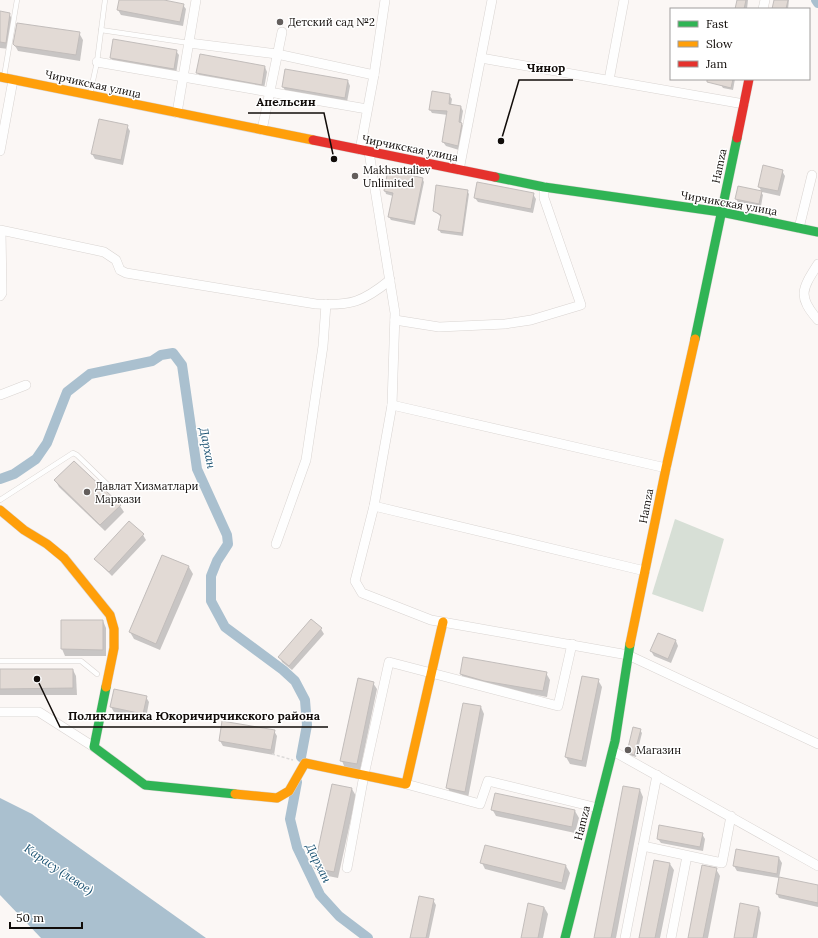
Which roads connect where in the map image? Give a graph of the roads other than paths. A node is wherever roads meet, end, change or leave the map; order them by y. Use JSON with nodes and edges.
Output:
{"nodes":[{"id":1,"x":16,"y":0,"type":"edge"},
{"id":2,"x":105,"y":0,"type":"edge"},
{"id":3,"x":196,"y":0,"type":"edge"},
{"id":4,"x":385,"y":0,"type":"edge"},
{"id":5,"x":492,"y":0,"type":"edge"},
{"id":6,"x":624,"y":0,"type":"edge"},
{"id":7,"x":101,"y":30,"type":"junction"},
{"id":8,"x":282,"y":32,"type":"dead end"},
{"id":9,"x":189,"y":43,"type":"junction"},
{"id":10,"x":277,"y":54,"type":"junction"},
{"id":11,"x":481,"y":58,"type":"junction"},
{"id":12,"x":97,"y":62,"type":"junction"},
{"id":13,"x":374,"y":75,"type":"junction"},
{"id":14,"x":184,"y":77,"type":"junction"},
{"id":15,"x":6,"y":78,"type":"edge"},
{"id":16,"x":609,"y":80,"type":"junction"},
{"id":17,"x":749,"y":80,"type":"edge"},
{"id":18,"x":270,"y":92,"type":"junction"},
{"id":19,"x":90,"y":96,"type":"junction"},
{"id":20,"x":744,"y":104,"type":"junction"},
{"id":21,"x":367,"y":109,"type":"junction"},
{"id":22,"x":177,"y":113,"type":"junction"},
{"id":23,"x":262,"y":130,"type":"junction"},
{"id":24,"x":360,"y":150,"type":"junction"},
{"id":25,"x":0,"y":151,"type":"edge"},
{"id":26,"x":369,"y":152,"type":"junction"},
{"id":27,"x":459,"y":170,"type":"junction"},
{"id":28,"x":812,"y":175,"type":"dead end"},
{"id":29,"x":544,"y":187,"type":"junction"},
{"id":30,"x":721,"y":212,"type":"junction"},
{"id":31,"x":799,"y":228,"type":"junction"},
{"id":32,"x":0,"y":230,"type":"edge"},
{"id":33,"x":818,"y":232,"type":"edge"},
{"id":34,"x":818,"y":264,"type":"edge"},
{"id":35,"x":390,"y":280,"type":"junction"},
{"id":36,"x":0,"y":296,"type":"edge"},
{"id":37,"x":326,"y":304,"type":"junction"},
{"id":38,"x":394,"y":320,"type":"junction"},
{"id":39,"x":818,"y":320,"type":"edge"},
{"id":40,"x":26,"y":385,"type":"dead end"},
{"id":41,"x":0,"y":395,"type":"edge"},
{"id":42,"x":392,"y":405,"type":"junction"},
{"id":43,"x":666,"y":468,"type":"junction"},
{"id":44,"x":108,"y":485,"type":"dead end"},
{"id":45,"x":0,"y":500,"type":"edge"},
{"id":46,"x":374,"y":506,"type":"junction"},
{"id":47,"x":0,"y":510,"type":"edge"},
{"id":48,"x":276,"y":544,"type":"dead end"},
{"id":49,"x":645,"y":571,"type":"junction"},
{"id":50,"x":441,"y":622,"type":"junction"},
{"id":51,"x":572,"y":644,"type":"junction"},
{"id":52,"x":628,"y":656,"type":"junction"},
{"id":53,"x":0,"y":661,"type":"edge"},
{"id":54,"x":430,"y":673,"type":"junction"},
{"id":55,"x":97,"y":674,"type":"dead end"},
{"id":56,"x":0,"y":712,"type":"edge"},
{"id":57,"x":818,"y":744,"type":"edge"},
{"id":58,"x":94,"y":747,"type":"junction"},
{"id":59,"x":613,"y":751,"type":"junction"},
{"id":60,"x":364,"y":774,"type":"junction"},
{"id":61,"x":657,"y":775,"type":"junction"},
{"id":62,"x":406,"y":784,"type":"junction"},
{"id":63,"x":598,"y":808,"type":"junction"},
{"id":64,"x":731,"y":816,"type":"junction"},
{"id":65,"x":643,"y":846,"type":"junction"},
{"id":66,"x":687,"y":856,"type":"junction"},
{"id":67,"x":818,"y":866,"type":"edge"},
{"id":68,"x":347,"y":868,"type":"dead end"},
{"id":69,"x":565,"y":938,"type":"edge"},
{"id":70,"x":625,"y":938,"type":"edge"},
{"id":71,"x":671,"y":938,"type":"edge"}],
"edges":[{"from":1,"to":15,"type":"lane"},
{"from":2,"to":7,"type":"lane"},
{"from":3,"to":9,"type":"street"},
{"from":4,"to":13,"type":"street"},
{"from":5,"to":11,"type":"street"},
{"from":6,"to":16,"type":"street"},
{"from":7,"to":9,"type":"lane"},
{"from":7,"to":12,"type":"lane"},
{"from":8,"to":10,"type":"street"},
{"from":9,"to":10,"type":"street"},
{"from":9,"to":14,"type":"street"},
{"from":10,"to":13,"type":"street"},
{"from":10,"to":18,"type":"street"},
{"from":11,"to":16,"type":"street"},
{"from":11,"to":27,"type":"street"},
{"from":12,"to":14,"type":"street"},
{"from":12,"to":19,"type":"lane"},
{"from":13,"to":21,"type":"street"},
{"from":14,"to":18,"type":"street"},
{"from":14,"to":22,"type":"street"},
{"from":15,"to":19,"type":"street","name":"Чирчикская улица"},
{"from":15,"to":25,"type":"street"},
{"from":16,"to":20,"type":"street"},
{"from":17,"to":20,"type":"street","name":"Hamza"},
{"from":18,"to":21,"type":"street"},
{"from":18,"to":23,"type":"street"},
{"from":19,"to":22,"type":"street","name":"Чирчикская улица"},
{"from":20,"to":30,"type":"street","name":"Hamza"},
{"from":21,"to":24,"type":"street"},
{"from":22,"to":23,"type":"street","name":"Чирчикская улица"},
{"from":23,"to":24,"type":"street","name":"Чирчикская улица"},
{"from":24,"to":26,"type":"street","name":"Чирчикская улица"},
{"from":26,"to":27,"type":"street","name":"Чирчикская улица"},
{"from":26,"to":35,"type":"street"},
{"from":27,"to":29,"type":"street","name":"Чирчикская улица"},
{"from":28,"to":31,"type":"street"},
{"from":29,"to":30,"type":"street","name":"Чирчикская улица"},
{"from":29,"to":38,"type":"street"},
{"from":30,"to":31,"type":"street","name":"Чирчикская улица"},
{"from":30,"to":43,"type":"street","name":"Hamza"},
{"from":31,"to":33,"type":"street","name":"Чирчикская улица"},
{"from":32,"to":36,"type":"street"},
{"from":32,"to":37,"type":"street"},
{"from":34,"to":39,"type":"street"},
{"from":35,"to":37,"type":"street"},
{"from":35,"to":38,"type":"street"},
{"from":37,"to":48,"type":"street"},
{"from":38,"to":42,"type":"street"},
{"from":40,"to":41,"type":"street"},
{"from":42,"to":43,"type":"street"},
{"from":42,"to":46,"type":"street"},
{"from":43,"to":49,"type":"street","name":"Hamza"},
{"from":44,"to":45,"type":"lane"},
{"from":46,"to":49,"type":"street"},
{"from":46,"to":50,"type":"street"},
{"from":47,"to":58,"type":"street"},
{"from":49,"to":52,"type":"street","name":"Hamza"},
{"from":50,"to":51,"type":"street"},
{"from":50,"to":54,"type":"street"},
{"from":51,"to":52,"type":"street"},
{"from":51,"to":54,"type":"street"},
{"from":52,"to":57,"type":"street"},
{"from":52,"to":59,"type":"street","name":"Hamza"},
{"from":53,"to":55,"type":"lane"},
{"from":54,"to":60,"type":"street"},
{"from":54,"to":62,"type":"street"},
{"from":56,"to":58,"type":"street"},
{"from":58,"to":60,"type":"street"},
{"from":59,"to":61,"type":"street"},
{"from":59,"to":63,"type":"street","name":"Hamza"},
{"from":60,"to":62,"type":"street"},
{"from":60,"to":68,"type":"street"},
{"from":61,"to":64,"type":"street"},
{"from":61,"to":65,"type":"street"},
{"from":62,"to":63,"type":"street"},
{"from":63,"to":69,"type":"street","name":"Hamza"},
{"from":64,"to":66,"type":"street"},
{"from":64,"to":67,"type":"street"},
{"from":65,"to":66,"type":"street"},
{"from":65,"to":70,"type":"street"},
{"from":66,"to":71,"type":"street"}]}
